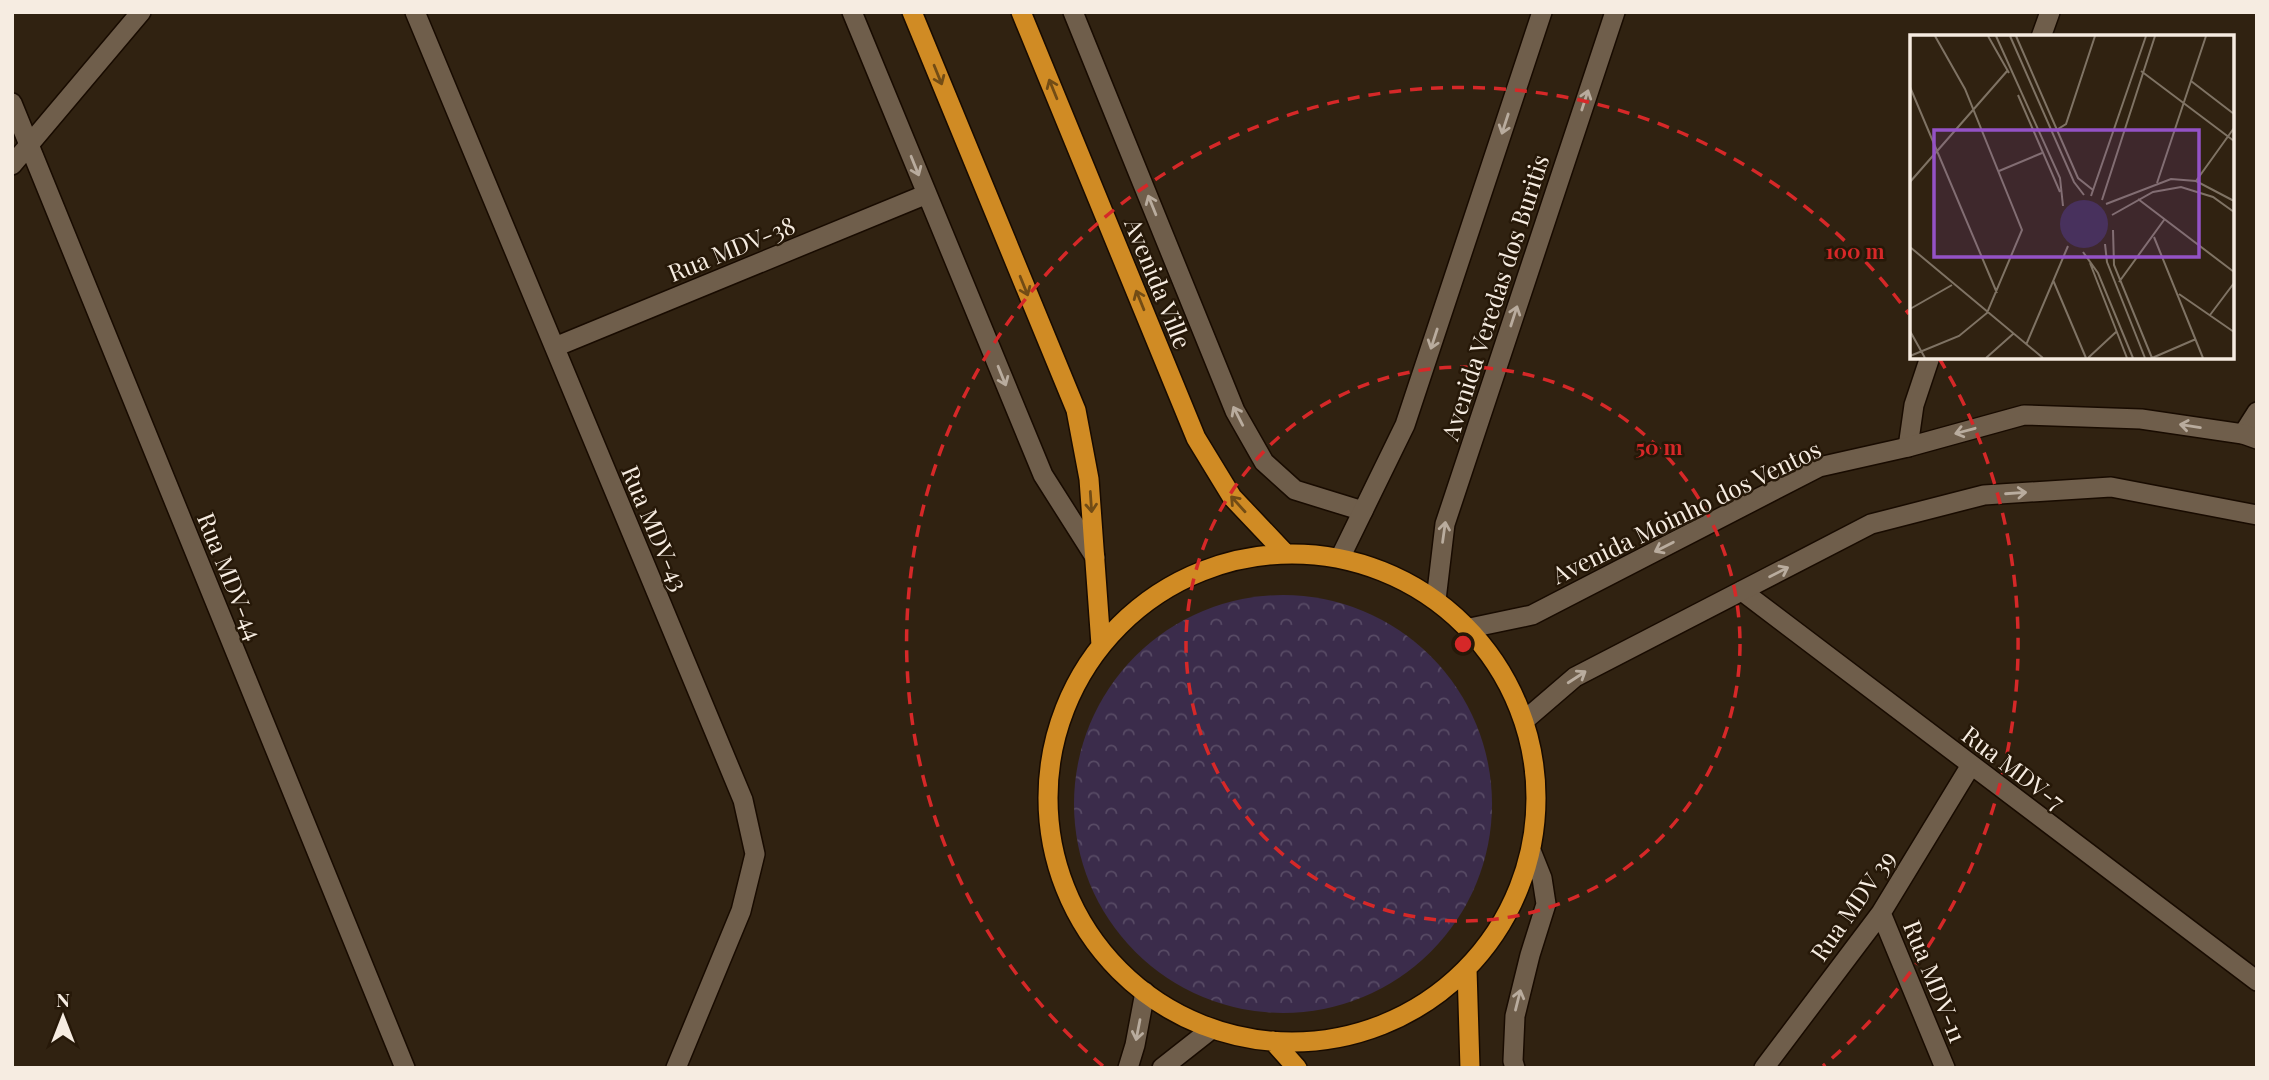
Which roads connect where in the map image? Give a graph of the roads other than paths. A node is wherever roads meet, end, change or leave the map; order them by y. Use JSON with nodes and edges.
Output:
{"nodes":[{"id":1,"x":141,"y":12,"type":"edge"},
{"id":2,"x":415,"y":12,"type":"edge"},
{"id":3,"x":852,"y":12,"type":"edge"},
{"id":4,"x":912,"y":12,"type":"edge"},
{"id":5,"x":1021,"y":12,"type":"edge"},
{"id":6,"x":1073,"y":12,"type":"edge"},
{"id":7,"x":1542,"y":12,"type":"edge"},
{"id":8,"x":1615,"y":12,"type":"edge"},
{"id":9,"x":2050,"y":12,"type":"edge"},
{"id":10,"x":2042,"y":35,"type":"edge"},
{"id":11,"x":12,"y":103,"type":"edge"},
{"id":12,"x":29,"y":144,"type":"junction"},
{"id":13,"x":12,"y":165,"type":"edge"},
{"id":14,"x":927,"y":194,"type":"junction"},
{"id":15,"x":555,"y":347,"type":"junction"},
{"id":16,"x":1929,"y":359,"type":"edge"},
{"id":17,"x":2257,"y":412,"type":"edge"},
{"id":18,"x":2250,"y":436,"type":"edge"},
{"id":19,"x":1908,"y":447,"type":"junction"},
{"id":20,"x":1363,"y":511,"type":"junction"},
{"id":21,"x":2257,"y":515,"type":"edge"},
{"id":22,"x":1285,"y":553,"type":"junction"},
{"id":23,"x":1095,"y":557,"type":"junction"},
{"id":24,"x":1340,"y":558,"type":"junction"},
{"id":25,"x":1742,"y":591,"type":"junction"},
{"id":26,"x":1436,"y":600,"type":"junction"},
{"id":27,"x":1470,"y":628,"type":"junction"},
{"id":28,"x":1101,"y":645,"type":"junction"},
{"id":29,"x":1525,"y":720,"type":"junction"},
{"id":30,"x":1971,"y":765,"type":"junction"},
{"id":31,"x":1532,"y":853,"type":"junction"},
{"id":32,"x":1881,"y":913,"type":"junction"},
{"id":33,"x":1467,"y":969,"type":"junction"},
{"id":34,"x":2257,"y":981,"type":"edge"},
{"id":35,"x":1145,"y":992,"type":"junction"},
{"id":36,"x":1209,"y":1031,"type":"junction"},
{"id":37,"x":1273,"y":1041,"type":"junction"},
{"id":38,"x":405,"y":1068,"type":"edge"},
{"id":39,"x":676,"y":1068,"type":"edge"},
{"id":40,"x":1128,"y":1068,"type":"edge"},
{"id":41,"x":1162,"y":1068,"type":"edge"},
{"id":42,"x":1297,"y":1068,"type":"edge"},
{"id":43,"x":1470,"y":1068,"type":"edge"},
{"id":44,"x":1515,"y":1068,"type":"edge"},
{"id":45,"x":1764,"y":1068,"type":"edge"},
{"id":46,"x":1945,"y":1068,"type":"edge"}],
"edges":[{"from":1,"to":12,"type":"street"},
{"from":2,"to":15,"type":"street","name":"Rua MDV-43"},
{"from":3,"to":14,"type":"street","one_way":true},
{"from":4,"to":23,"type":"highway","one_way":true},
{"from":22,"to":5,"type":"highway","name":"Avenida Ville","one_way":true},
{"from":20,"to":6,"type":"street","name":"Avenida Ville","one_way":true},
{"from":7,"to":20,"type":"street","name":"Avenida Veredas dos Buritis","one_way":true},
{"from":26,"to":8,"type":"street","name":"Avenida Veredas dos Buritis","one_way":true},
{"from":9,"to":10,"type":"street"},
{"from":11,"to":12,"type":"street","name":"Rua MDV-44"},
{"from":12,"to":13,"type":"street"},
{"from":12,"to":38,"type":"street","name":"Rua MDV-44"},
{"from":14,"to":15,"type":"street","name":"Rua MDV-38"},
{"from":14,"to":23,"type":"street","one_way":true},
{"from":15,"to":39,"type":"street","name":"Rua MDV-43"},
{"from":16,"to":19,"type":"street"},
{"from":17,"to":18,"type":"street"},
{"from":18,"to":19,"type":"street","name":"Avenida Moinho dos Ventos","one_way":true},
{"from":19,"to":27,"type":"street","name":"Avenida Moinho dos Ventos","one_way":true},
{"from":20,"to":24,"type":"street","name":"Avenida Veredas dos Buritis"},
{"from":25,"to":21,"type":"street","one_way":true},
{"from":22,"to":24,"type":"highway"},
{"from":22,"to":28,"type":"highway"},
{"from":23,"to":28,"type":"highway"},
{"from":24,"to":26,"type":"highway"},
{"from":29,"to":25,"type":"street","one_way":true},
{"from":25,"to":30,"type":"street","name":"Rua MDV-7"},
{"from":26,"to":27,"type":"highway"},
{"from":27,"to":29,"type":"highway"},
{"from":28,"to":35,"type":"highway"},
{"from":29,"to":31,"type":"highway"},
{"from":30,"to":32,"type":"street","name":"Rua MDV 39"},
{"from":30,"to":34,"type":"street","name":"Rua MDV-7"},
{"from":31,"to":33,"type":"highway"},
{"from":44,"to":31,"type":"street","one_way":true},
{"from":32,"to":45,"type":"street","name":"Rua MDV 39"},
{"from":32,"to":46,"type":"street","name":"Rua MDV-11"},
{"from":33,"to":37,"type":"highway"},
{"from":33,"to":43,"type":"highway"},
{"from":35,"to":36,"type":"highway"},
{"from":35,"to":40,"type":"street","one_way":true},
{"from":36,"to":37,"type":"highway"},
{"from":36,"to":41,"type":"street"},
{"from":37,"to":42,"type":"highway"}]}
